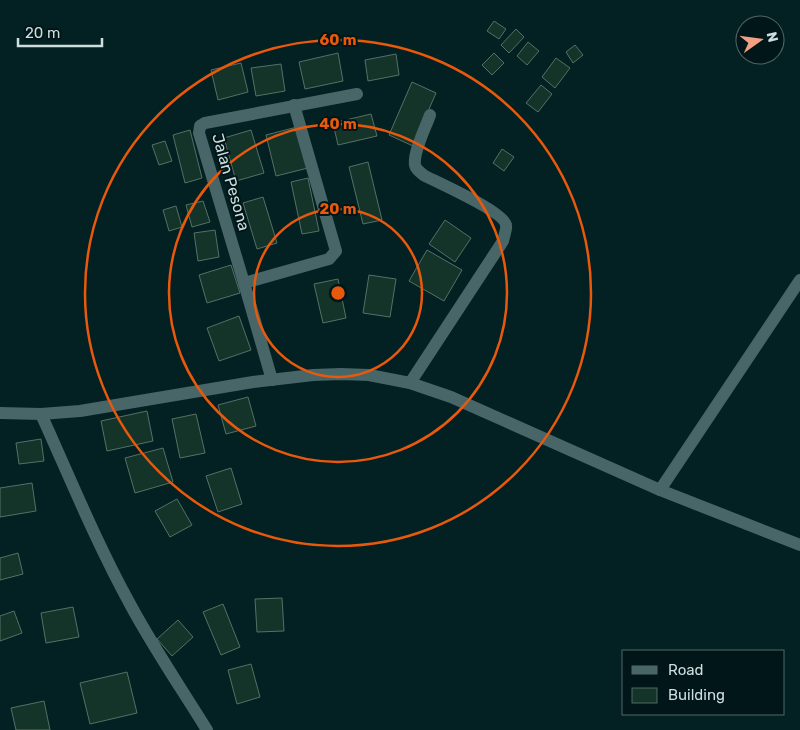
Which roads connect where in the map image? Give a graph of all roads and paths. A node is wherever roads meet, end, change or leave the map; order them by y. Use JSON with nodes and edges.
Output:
{"nodes":[{"id":1,"x":357,"y":94,"type":"dead end"},
{"id":2,"x":294,"y":105,"type":"junction"},
{"id":3,"x":430,"y":115,"type":"dead end"},
{"id":4,"x":800,"y":280,"type":"edge"},
{"id":5,"x":244,"y":283,"type":"junction"},
{"id":6,"x":272,"y":380,"type":"junction"},
{"id":7,"x":410,"y":383,"type":"junction"},
{"id":8,"x":0,"y":413,"type":"edge"},
{"id":9,"x":41,"y":414,"type":"junction"},
{"id":10,"x":660,"y":490,"type":"junction"},
{"id":11,"x":800,"y":545,"type":"edge"},
{"id":12,"x":207,"y":730,"type":"edge"}],
"edges":[{"from":1,"to":2,"type":"street","name":"Jalan Pesona"},
{"from":2,"to":5,"type":"street"},
{"from":2,"to":5,"type":"street","name":"Jalan Pesona"},
{"from":3,"to":7,"type":"street"},
{"from":4,"to":10,"type":"street"},
{"from":5,"to":6,"type":"street","name":"Jalan Pesona"},
{"from":6,"to":7,"type":"street"},
{"from":6,"to":9,"type":"street"},
{"from":7,"to":10,"type":"street"},
{"from":8,"to":9,"type":"street"},
{"from":9,"to":12,"type":"street"},
{"from":10,"to":11,"type":"street"}]}
